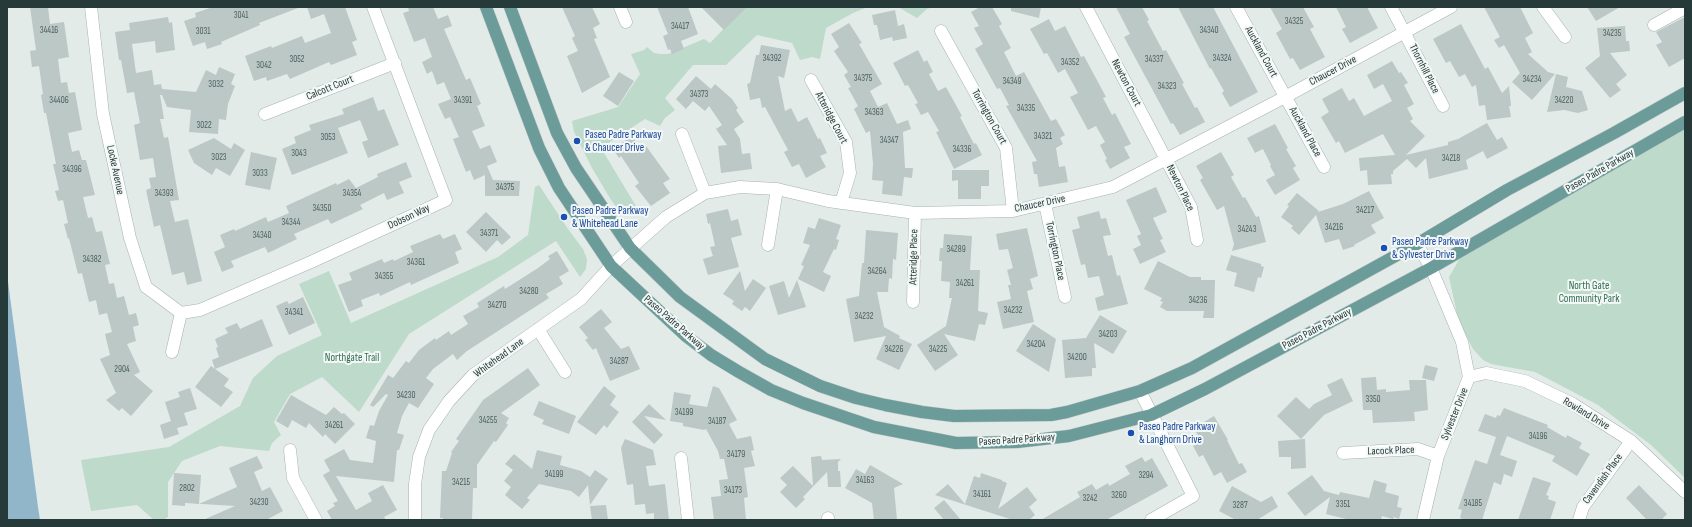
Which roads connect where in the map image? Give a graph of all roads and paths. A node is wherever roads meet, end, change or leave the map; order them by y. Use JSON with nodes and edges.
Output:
{"nodes":[{"id":1,"x":91,"y":7,"type":"edge"},
{"id":2,"x":373,"y":7,"type":"edge"},
{"id":3,"x":486,"y":7,"type":"edge"},
{"id":4,"x":510,"y":7,"type":"edge"},
{"id":5,"x":620,"y":7,"type":"edge"},
{"id":6,"x":1086,"y":7,"type":"edge"},
{"id":7,"x":1236,"y":7,"type":"edge"},
{"id":8,"x":1391,"y":7,"type":"edge"},
{"id":9,"x":1451,"y":7,"type":"edge"},
{"id":10,"x":1543,"y":7,"type":"edge"},
{"id":11,"x":1685,"y":8,"type":"edge"},
{"id":12,"x":626,"y":22,"type":"dead end"},
{"id":13,"x":1654,"y":25,"type":"dead end"},
{"id":14,"x":941,"y":31,"type":"dead end"},
{"id":15,"x":1405,"y":33,"type":"junction"},
{"id":16,"x":1565,"y":37,"type":"dead end"},
{"id":17,"x":394,"y":63,"type":"junction"},
{"id":18,"x":811,"y":80,"type":"dead end"},
{"id":19,"x":1685,"y":93,"type":"edge"},
{"id":20,"x":1285,"y":97,"type":"junction"},
{"id":21,"x":1443,"y":106,"type":"dead end"},
{"id":22,"x":265,"y":114,"type":"dead end"},
{"id":23,"x":1685,"y":122,"type":"edge"},
{"id":24,"x":682,"y":134,"type":"dead end"},
{"id":25,"x":1166,"y":159,"type":"junction"},
{"id":26,"x":1324,"y":167,"type":"dead end"},
{"id":27,"x":777,"y":189,"type":"junction"},
{"id":28,"x":705,"y":193,"type":"junction"},
{"id":29,"x":841,"y":203,"type":"junction"},
{"id":30,"x":1045,"y":204,"type":"junction"},
{"id":31,"x":1013,"y":211,"type":"junction"},
{"id":32,"x":915,"y":213,"type":"junction"},
{"id":33,"x":1197,"y":240,"type":"dead end"},
{"id":34,"x":1417,"y":244,"type":"junction"},
{"id":35,"x":768,"y":245,"type":"dead end"},
{"id":36,"x":630,"y":248,"type":"junction"},
{"id":37,"x":611,"y":266,"type":"junction"},
{"id":38,"x":1431,"y":268,"type":"junction"},
{"id":39,"x":1065,"y":297,"type":"dead end"},
{"id":40,"x":913,"y":302,"type":"dead end"},
{"id":41,"x":181,"y":313,"type":"junction"},
{"id":42,"x":538,"y":329,"type":"junction"},
{"id":43,"x":172,"y":352,"type":"dead end"},
{"id":44,"x":566,"y":372,"type":"dead end"},
{"id":45,"x":1469,"y":377,"type":"junction"},
{"id":46,"x":1140,"y":391,"type":"junction"},
{"id":47,"x":1151,"y":414,"type":"junction"},
{"id":48,"x":1632,"y":441,"type":"junction"},
{"id":49,"x":290,"y":450,"type":"dead end"},
{"id":50,"x":1343,"y":453,"type":"dead end"},
{"id":51,"x":1438,"y":456,"type":"junction"},
{"id":52,"x":681,"y":458,"type":"dead end"},
{"id":53,"x":1685,"y":492,"type":"edge"},
{"id":54,"x":316,"y":520,"type":"edge"},
{"id":55,"x":415,"y":520,"type":"edge"},
{"id":56,"x":688,"y":520,"type":"edge"},
{"id":57,"x":1151,"y":520,"type":"edge"},
{"id":58,"x":1423,"y":520,"type":"edge"},
{"id":59,"x":1578,"y":520,"type":"edge"}],
"edges":[{"from":1,"to":41,"type":"street","name":"Locke Avenue"},
{"from":2,"to":17,"type":"street","name":"Dobson Way"},
{"from":3,"to":37,"type":"main road","name":"Paseo Padre Parkway"},
{"from":4,"to":36,"type":"main road","name":"Paseo Padre Parkway"},
{"from":5,"to":12,"type":"street"},
{"from":6,"to":25,"type":"street","name":"Newton Court"},
{"from":7,"to":20,"type":"street","name":"Auckland Court"},
{"from":8,"to":15,"type":"street","name":"Thornhill Place"},
{"from":9,"to":15,"type":"street","name":"Chaucer Drive"},
{"from":10,"to":16,"type":"street"},
{"from":11,"to":13,"type":"street"},
{"from":14,"to":31,"type":"street","name":"Torrington Court"},
{"from":15,"to":20,"type":"street","name":"Chaucer Drive"},
{"from":15,"to":21,"type":"street","name":"Thornhill Place"},
{"from":17,"to":22,"type":"street","name":"Calcott Court"},
{"from":17,"to":41,"type":"street","name":"Dobson Way"},
{"from":18,"to":29,"type":"street","name":"Atteridge Court"},
{"from":19,"to":34,"type":"main road","name":"Paseo Padre Parkway"},
{"from":20,"to":25,"type":"street","name":"Chaucer Drive"},
{"from":20,"to":26,"type":"street","name":"Auckland Place"},
{"from":23,"to":38,"type":"main road","name":"Paseo Padre Parkway"},
{"from":24,"to":28,"type":"street"},
{"from":25,"to":30,"type":"street","name":"Chaucer Drive"},
{"from":25,"to":33,"type":"street","name":"Newton Place"},
{"from":27,"to":28,"type":"street","name":"Chaucer Drive"},
{"from":27,"to":29,"type":"street","name":"Chaucer Drive"},
{"from":27,"to":35,"type":"street"},
{"from":28,"to":36,"type":"street","name":"Chaucer Drive"},
{"from":29,"to":32,"type":"street","name":"Chaucer Drive"},
{"from":30,"to":31,"type":"street","name":"Chaucer Drive"},
{"from":30,"to":39,"type":"street","name":"Torrington Place"},
{"from":31,"to":32,"type":"street","name":"Chaucer Drive"},
{"from":32,"to":40,"type":"street","name":"Atteridge Place"},
{"from":34,"to":38,"type":"street","name":"Sylvester Drive"},
{"from":34,"to":46,"type":"main road","name":"Paseo Padre Parkway"},
{"from":36,"to":37,"type":"street","name":"Chaucer Drive"},
{"from":36,"to":46,"type":"main road","name":"Paseo Padre Parkway"},
{"from":37,"to":42,"type":"street","name":"Whitehead Lane"},
{"from":37,"to":47,"type":"main road","name":"Paseo Padre Parkway"},
{"from":38,"to":45,"type":"street","name":"Sylvester Drive"},
{"from":38,"to":47,"type":"main road","name":"Paseo Padre Parkway"},
{"from":41,"to":43,"type":"street"},
{"from":42,"to":44,"type":"street"},
{"from":42,"to":55,"type":"street","name":"Whitehead Lane"},
{"from":45,"to":48,"type":"street","name":"Rowland Drive"},
{"from":45,"to":51,"type":"street","name":"Sylvester Drive"},
{"from":46,"to":47,"type":"street"},
{"from":47,"to":57,"type":"street"},
{"from":48,"to":53,"type":"street","name":"Rowland Drive"},
{"from":48,"to":59,"type":"street","name":"Cavendish Place"},
{"from":49,"to":54,"type":"street"},
{"from":50,"to":51,"type":"street","name":"Lacock Place"},
{"from":51,"to":58,"type":"street","name":"Sylvester Drive"},
{"from":52,"to":56,"type":"street"}]}
